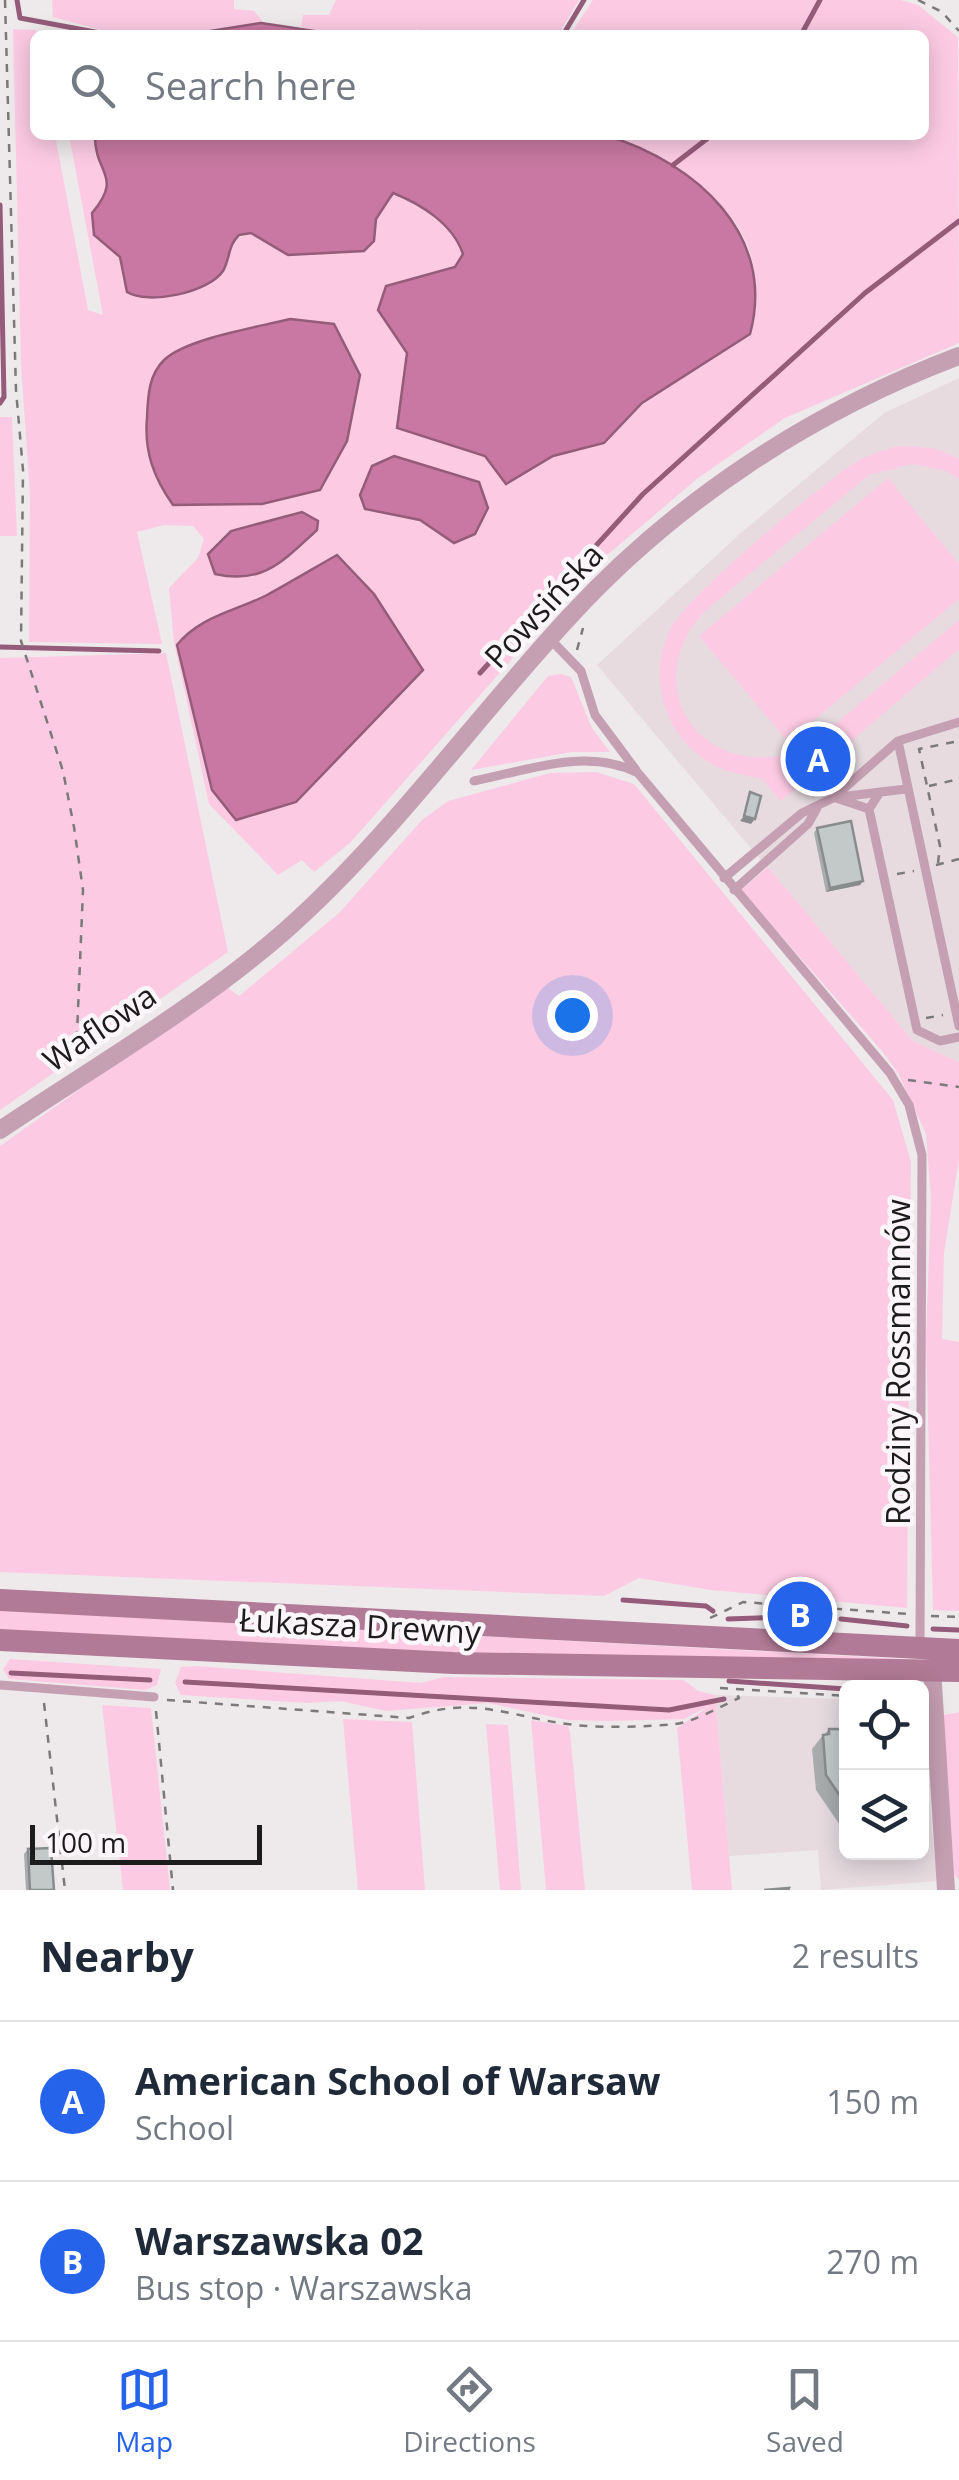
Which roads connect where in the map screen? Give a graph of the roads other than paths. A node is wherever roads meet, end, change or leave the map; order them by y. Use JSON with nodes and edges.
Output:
{"nodes":[{"id":1,"x":959,"y":356,"type":"edge"},
{"id":2,"x":550,"y":638,"type":"junction"},
{"id":3,"x":959,"y":722,"type":"edge"},
{"id":4,"x":898,"y":741,"type":"junction"},
{"id":5,"x":638,"y":773,"type":"junction"},
{"id":6,"x":474,"y":781,"type":"dead end"},
{"id":7,"x":907,"y":789,"type":"junction"},
{"id":8,"x":880,"y":792,"type":"junction"},
{"id":9,"x":833,"y":798,"type":"junction"},
{"id":10,"x":817,"y":808,"type":"junction"},
{"id":11,"x":869,"y":809,"type":"junction"},
{"id":12,"x":724,"y":878,"type":"junction"},
{"id":13,"x":734,"y":890,"type":"junction"},
{"id":14,"x":230,"y":972,"type":"joint"},
{"id":15,"x":959,"y":1026,"type":"edge"},
{"id":16,"x":959,"y":1036,"type":"edge"},
{"id":17,"x":0,"y":1130,"type":"edge"},
{"id":18,"x":0,"y":1600,"type":"edge"},
{"id":19,"x":0,"y":1640,"type":"edge"},
{"id":20,"x":920,"y":1648,"type":"junction"},
{"id":21,"x":959,"y":1650,"type":"edge"},
{"id":22,"x":932,"y":1669,"type":"junction"},
{"id":23,"x":959,"y":1671,"type":"edge"},
{"id":24,"x":0,"y":1685,"type":"edge"},
{"id":25,"x":154,"y":1697,"type":"road end"},
{"id":26,"x":946,"y":1890,"type":"edge"}],
"edges":[{"from":1,"to":2,"type":"street","name":"Powsińska"},
{"from":2,"to":5,"type":"lane","name":"Rodziny Rossmannów"},
{"from":2,"to":14,"type":"street","name":"Powsińska"},
{"from":3,"to":4,"type":"lane"},
{"from":4,"to":7,"type":"lane"},
{"from":4,"to":9,"type":"lane"},
{"from":5,"to":6,"type":"lane"},
{"from":5,"to":12,"type":"lane","name":"Rodziny Rossmannów"},
{"from":7,"to":8,"type":"lane"},
{"from":7,"to":15,"type":"lane"},
{"from":8,"to":9,"type":"lane"},
{"from":8,"to":11,"type":"lane"},
{"from":9,"to":10,"type":"lane"},
{"from":9,"to":11,"type":"lane"},
{"from":10,"to":12,"type":"lane"},
{"from":10,"to":13,"type":"lane"},
{"from":11,"to":16,"type":"lane"},
{"from":12,"to":13,"type":"lane","name":"Rodziny Rossmannów"},
{"from":13,"to":20,"type":"lane","name":"Rodziny Rossmannów"},
{"from":14,"to":17,"type":"street","name":"Waflowa"},
{"from":18,"to":20,"type":"main road","name":"Łukasza Drewny"},
{"from":19,"to":22,"type":"main road","name":"Łukasza Drewny"},
{"from":20,"to":21,"type":"main road","name":"Łukasza Drewny"},
{"from":22,"to":23,"type":"main road","name":"Łukasza Drewny"},
{"from":22,"to":26,"type":"street"},
{"from":24,"to":25,"type":"lane"}]}
